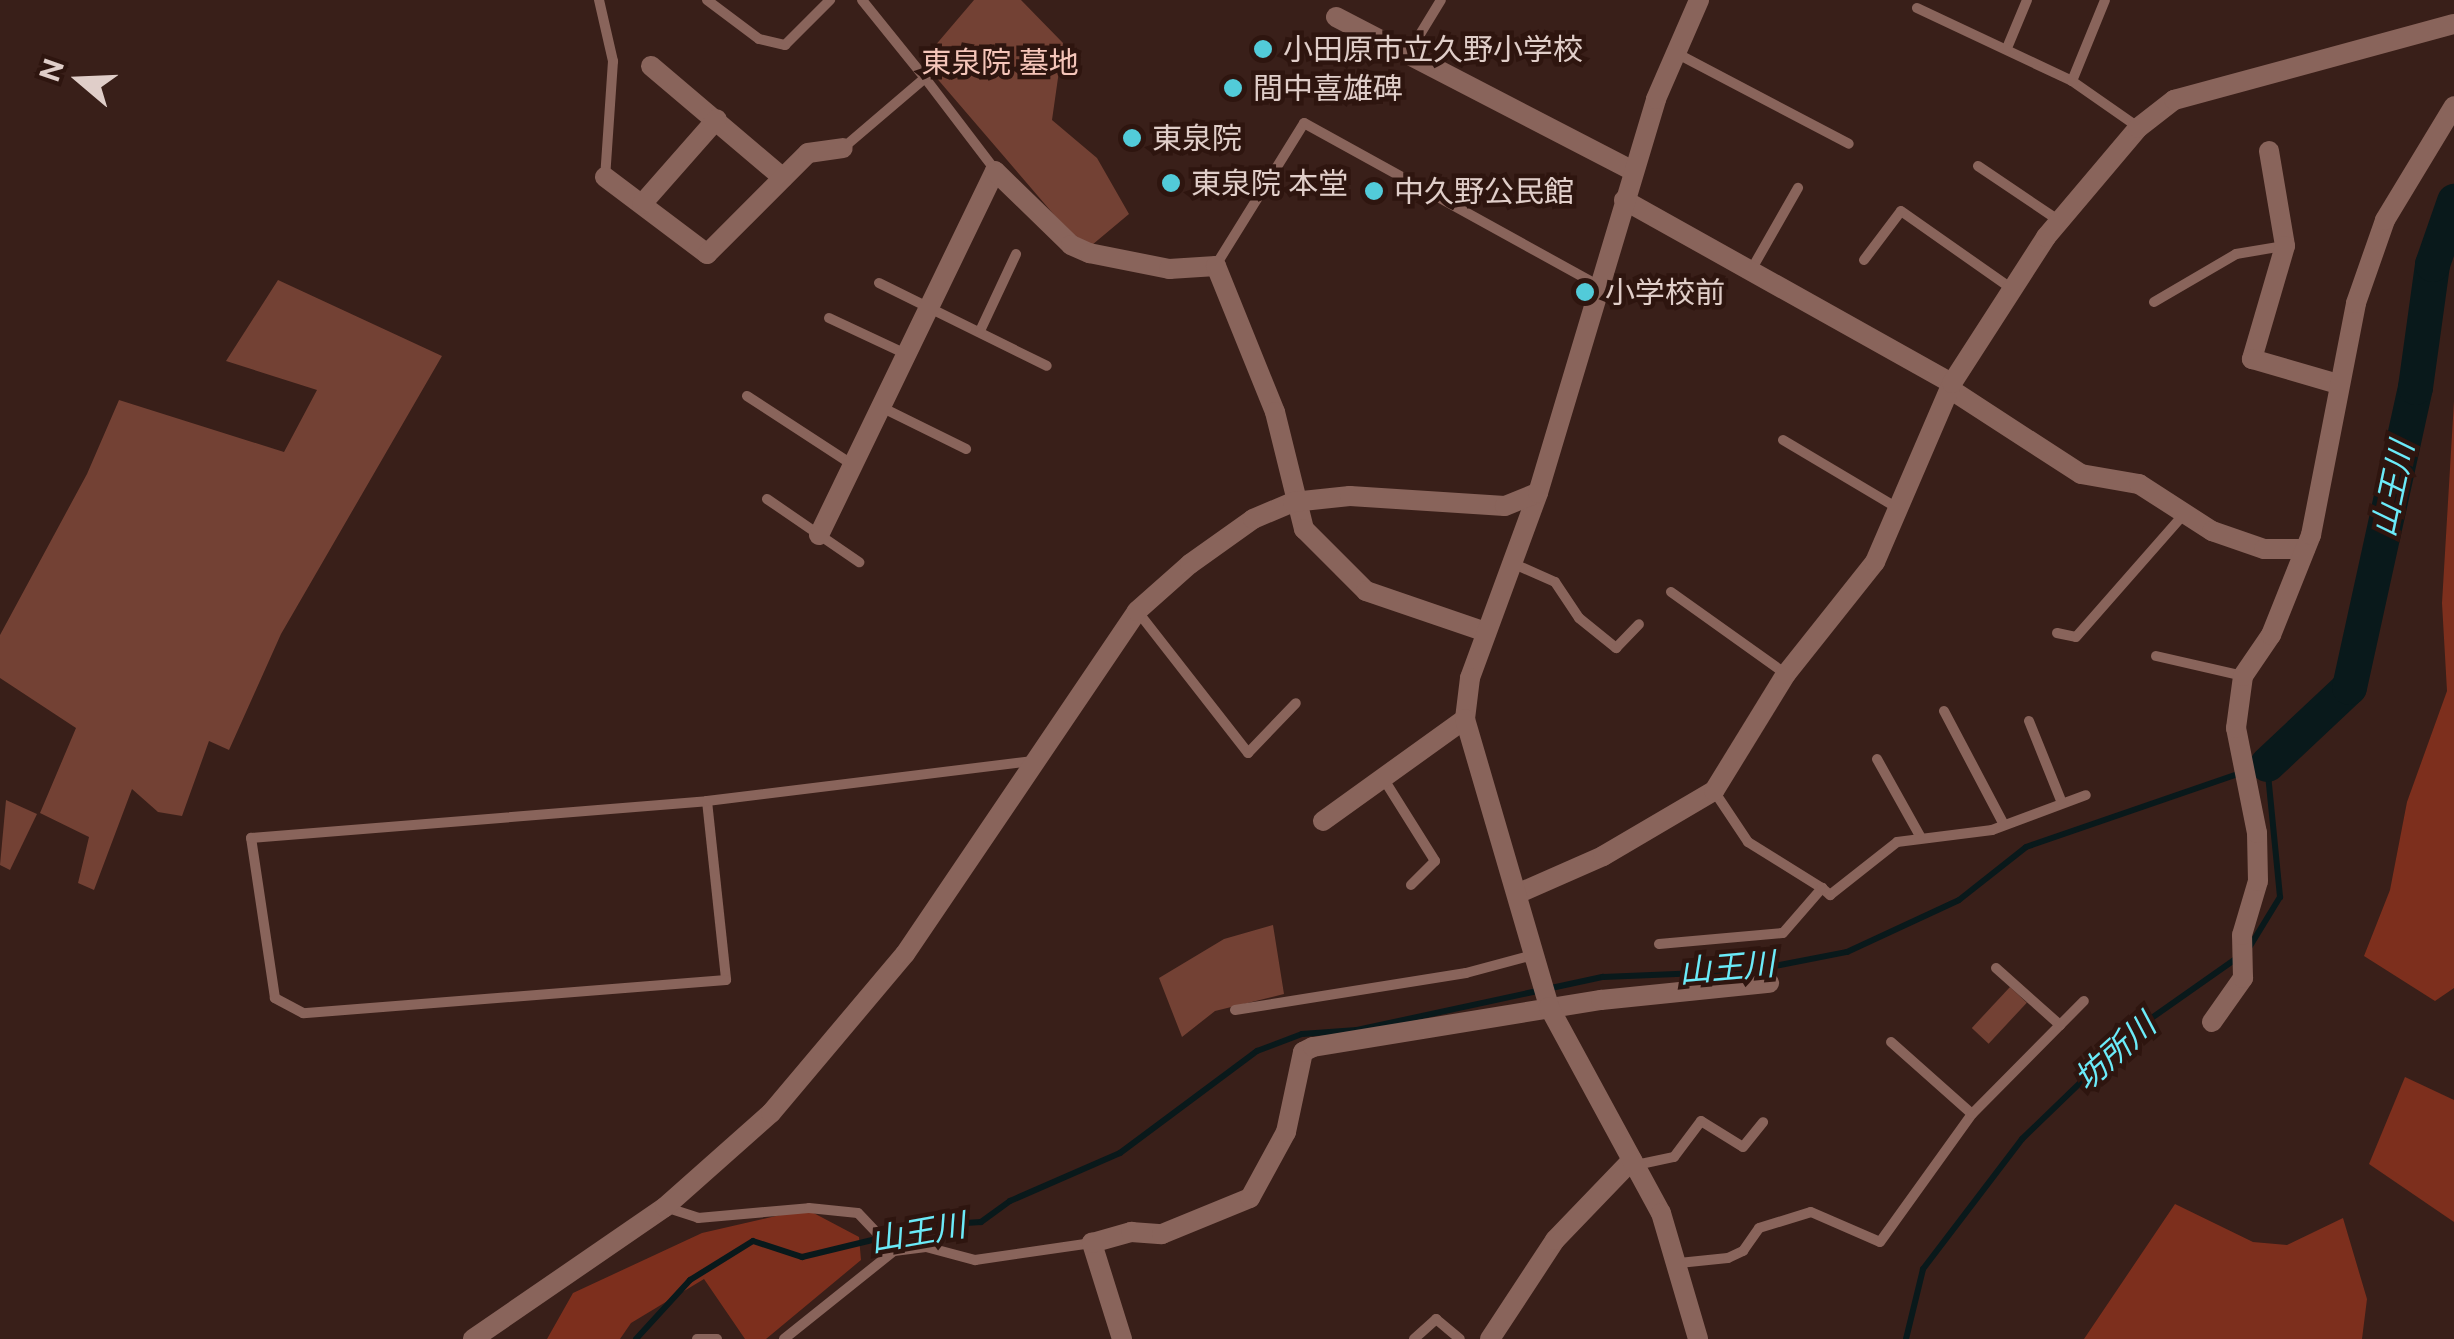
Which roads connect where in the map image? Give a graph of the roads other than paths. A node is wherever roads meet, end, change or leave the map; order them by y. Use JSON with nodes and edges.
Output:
{"nodes":[{"id":1,"x":600,"y":0,"type":"edge"},
{"id":2,"x":708,"y":0,"type":"edge"},
{"id":3,"x":830,"y":0,"type":"edge"},
{"id":4,"x":862,"y":0,"type":"edge"},
{"id":5,"x":1441,"y":0,"type":"edge"},
{"id":6,"x":1699,"y":0,"type":"edge"},
{"id":7,"x":2027,"y":0,"type":"edge"},
{"id":8,"x":2105,"y":0,"type":"edge"},
{"id":9,"x":1917,"y":8,"type":"dead end"},
{"id":10,"x":1336,"y":17,"type":"dead end"},
{"id":11,"x":2454,"y":24,"type":"edge"},
{"id":12,"x":2007,"y":48,"type":"junction"},
{"id":13,"x":1675,"y":53,"type":"junction"},
{"id":14,"x":1408,"y":54,"type":"junction"},
{"id":15,"x":652,"y":66,"type":"dead end"},
{"id":16,"x":925,"y":78,"type":"junction"},
{"id":17,"x":2072,"y":81,"type":"junction"},
{"id":18,"x":2454,"y":106,"type":"edge"},
{"id":19,"x":717,"y":119,"type":"junction"},
{"id":20,"x":2138,"y":128,"type":"junction"},
{"id":21,"x":1849,"y":144,"type":"dead end"},
{"id":22,"x":843,"y":148,"type":"joint"},
{"id":23,"x":2269,"y":151,"type":"dead end"},
{"id":24,"x":1978,"y":166,"type":"dead end"},
{"id":25,"x":996,"y":171,"type":"junction"},
{"id":26,"x":1633,"y":171,"type":"junction"},
{"id":27,"x":605,"y":176,"type":"joint"},
{"id":28,"x":783,"y":178,"type":"junction"},
{"id":29,"x":1798,"y":188,"type":"dead end"},
{"id":30,"x":1624,"y":200,"type":"junction"},
{"id":31,"x":642,"y":204,"type":"junction"},
{"id":32,"x":2058,"y":220,"type":"junction"},
{"id":33,"x":2285,"y":246,"type":"junction"},
{"id":34,"x":1016,"y":254,"type":"dead end"},
{"id":35,"x":1864,"y":260,"type":"dead end"},
{"id":36,"x":1216,"y":266,"type":"junction"},
{"id":37,"x":1750,"y":273,"type":"junction"},
{"id":38,"x":879,"y":283,"type":"dead end"},
{"id":39,"x":1596,"y":286,"type":"junction"},
{"id":40,"x":2012,"y":288,"type":"junction"},
{"id":41,"x":2154,"y":302,"type":"dead end"},
{"id":42,"x":930,"y":307,"type":"junction"},
{"id":43,"x":828,"y":318,"type":"dead end"},
{"id":44,"x":980,"y":332,"type":"junction"},
{"id":45,"x":906,"y":354,"type":"junction"},
{"id":46,"x":1047,"y":366,"type":"dead end"},
{"id":47,"x":2338,"y":384,"type":"junction"},
{"id":48,"x":1951,"y":387,"type":"junction"},
{"id":49,"x":747,"y":396,"type":"dead end"},
{"id":50,"x":881,"y":407,"type":"junction"},
{"id":51,"x":1783,"y":440,"type":"dead end"},
{"id":52,"x":966,"y":449,"type":"dead end"},
{"id":53,"x":853,"y":465,"type":"junction"},
{"id":54,"x":1538,"y":493,"type":"junction"},
{"id":55,"x":766,"y":499,"type":"dead end"},
{"id":56,"x":1293,"y":502,"type":"junction"},
{"id":57,"x":1902,"y":511,"type":"junction"},
{"id":58,"x":2184,"y":514,"type":"junction"},
{"id":59,"x":820,"y":535,"type":"junction"},
{"id":60,"x":2304,"y":549,"type":"junction"},
{"id":61,"x":859,"y":562,"type":"dead end"},
{"id":62,"x":1512,"y":563,"type":"junction"},
{"id":63,"x":1671,"y":592,"type":"dead end"},
{"id":64,"x":1137,"y":611,"type":"junction"},
{"id":65,"x":1639,"y":624,"type":"dead end"},
{"id":66,"x":1486,"y":632,"type":"junction"},
{"id":67,"x":2057,"y":633,"type":"dead end"},
{"id":68,"x":2156,"y":656,"type":"dead end"},
{"id":69,"x":1786,"y":674,"type":"junction"},
{"id":70,"x":2243,"y":676,"type":"junction"},
{"id":71,"x":1296,"y":703,"type":"dead end"},
{"id":72,"x":1944,"y":711,"type":"dead end"},
{"id":73,"x":1465,"y":718,"type":"junction"},
{"id":74,"x":2028,"y":721,"type":"dead end"},
{"id":75,"x":1876,"y":759,"type":"dead end"},
{"id":76,"x":1038,"y":760,"type":"junction"},
{"id":77,"x":1383,"y":778,"type":"junction"},
{"id":78,"x":1714,"y":791,"type":"junction"},
{"id":79,"x":2086,"y":795,"type":"dead end"},
{"id":80,"x":707,"y":801,"type":"junction"},
{"id":81,"x":2062,"y":803,"type":"junction"},
{"id":82,"x":1323,"y":821,"type":"dead end"},
{"id":83,"x":2003,"y":822,"type":"junction"},
{"id":84,"x":1920,"y":836,"type":"junction"},
{"id":85,"x":1411,"y":885,"type":"dead end"},
{"id":86,"x":1822,"y":888,"type":"junction"},
{"id":87,"x":1517,"y":894,"type":"junction"},
{"id":88,"x":1659,"y":944,"type":"dead end"},
{"id":89,"x":1535,"y":962,"type":"junction"},
{"id":90,"x":1996,"y":968,"type":"dead end"},
{"id":91,"x":1770,"y":984,"type":"dead end"},
{"id":92,"x":2084,"y":1002,"type":"dead end"},
{"id":93,"x":1549,"y":1007,"type":"junction"},
{"id":94,"x":1234,"y":1010,"type":"dead end"},
{"id":95,"x":2212,"y":1022,"type":"dead end"},
{"id":96,"x":2060,"y":1025,"type":"junction"},
{"id":97,"x":1891,"y":1042,"type":"dead end"},
{"id":98,"x":1972,"y":1114,"type":"junction"},
{"id":99,"x":1763,"y":1122,"type":"dead end"},
{"id":100,"x":1634,"y":1163,"type":"junction"},
{"id":101,"x":665,"y":1206,"type":"junction"},
{"id":102,"x":1092,"y":1244,"type":"junction"},
{"id":103,"x":891,"y":1248,"type":"junction"},
{"id":104,"x":1680,"y":1263,"type":"junction"},
{"id":105,"x":1494,"y":1338,"type":"edge"},
{"id":106,"x":473,"y":1339,"type":"edge"},
{"id":107,"x":697,"y":1339,"type":"edge"},
{"id":108,"x":717,"y":1339,"type":"edge"},
{"id":109,"x":784,"y":1339,"type":"edge"},
{"id":110,"x":1122,"y":1339,"type":"edge"},
{"id":111,"x":1414,"y":1339,"type":"edge"},
{"id":112,"x":1460,"y":1339,"type":"edge"},
{"id":113,"x":1698,"y":1339,"type":"edge"}],
"edges":[{"from":1,"to":27,"type":"lane"},
{"from":2,"to":3,"type":"lane"},
{"from":4,"to":16,"type":"lane"},
{"from":5,"to":14,"type":"lane"},
{"from":6,"to":13,"type":"street"},
{"from":7,"to":12,"type":"lane"},
{"from":8,"to":17,"type":"lane"},
{"from":9,"to":12,"type":"lane"},
{"from":10,"to":14,"type":"street"},
{"from":11,"to":20,"type":"street"},
{"from":12,"to":17,"type":"lane"},
{"from":13,"to":21,"type":"lane"},
{"from":13,"to":26,"type":"street"},
{"from":14,"to":26,"type":"street"},
{"from":15,"to":19,"type":"street"},
{"from":16,"to":22,"type":"lane"},
{"from":16,"to":25,"type":"lane"},
{"from":17,"to":20,"type":"lane"},
{"from":18,"to":47,"type":"street"},
{"from":19,"to":28,"type":"street"},
{"from":19,"to":31,"type":"street"},
{"from":20,"to":32,"type":"street"},
{"from":22,"to":28,"type":"street"},
{"from":23,"to":33,"type":"street"},
{"from":24,"to":32,"type":"lane"},
{"from":25,"to":36,"type":"street"},
{"from":25,"to":42,"type":"street"},
{"from":26,"to":30,"type":"street"},
{"from":27,"to":31,"type":"street"},
{"from":28,"to":31,"type":"street"},
{"from":29,"to":37,"type":"lane"},
{"from":30,"to":37,"type":"street"},
{"from":30,"to":39,"type":"street"},
{"from":32,"to":40,"type":"street"},
{"from":33,"to":41,"type":"lane"},
{"from":33,"to":47,"type":"street"},
{"from":34,"to":44,"type":"lane"},
{"from":35,"to":40,"type":"lane"},
{"from":36,"to":39,"type":"lane"},
{"from":36,"to":56,"type":"street"},
{"from":37,"to":48,"type":"street"},
{"from":38,"to":42,"type":"lane"},
{"from":39,"to":54,"type":"street"},
{"from":40,"to":48,"type":"street"},
{"from":42,"to":44,"type":"lane"},
{"from":42,"to":45,"type":"street"},
{"from":43,"to":45,"type":"lane"},
{"from":44,"to":46,"type":"lane"},
{"from":45,"to":50,"type":"street"},
{"from":47,"to":60,"type":"street"},
{"from":48,"to":57,"type":"street"},
{"from":48,"to":58,"type":"street"},
{"from":49,"to":53,"type":"lane"},
{"from":50,"to":52,"type":"lane"},
{"from":50,"to":53,"type":"street"},
{"from":51,"to":57,"type":"lane"},
{"from":53,"to":59,"type":"street"},
{"from":54,"to":56,"type":"street"},
{"from":54,"to":62,"type":"street"},
{"from":55,"to":59,"type":"lane"},
{"from":56,"to":64,"type":"street"},
{"from":56,"to":66,"type":"street"},
{"from":57,"to":69,"type":"street"},
{"from":58,"to":60,"type":"street"},
{"from":58,"to":67,"type":"lane"},
{"from":59,"to":61,"type":"lane"},
{"from":60,"to":70,"type":"street"},
{"from":62,"to":65,"type":"lane"},
{"from":62,"to":66,"type":"street"},
{"from":63,"to":69,"type":"lane"},
{"from":64,"to":71,"type":"lane"},
{"from":64,"to":76,"type":"street"},
{"from":66,"to":73,"type":"street"},
{"from":68,"to":70,"type":"lane"},
{"from":69,"to":78,"type":"street"},
{"from":70,"to":95,"type":"street"},
{"from":72,"to":83,"type":"lane"},
{"from":73,"to":77,"type":"street"},
{"from":73,"to":87,"type":"street"},
{"from":74,"to":81,"type":"lane"},
{"from":75,"to":84,"type":"lane"},
{"from":76,"to":80,"type":"lane"},
{"from":76,"to":101,"type":"street"},
{"from":77,"to":82,"type":"street"},
{"from":77,"to":85,"type":"lane"},
{"from":78,"to":86,"type":"lane"},
{"from":78,"to":87,"type":"street"},
{"from":79,"to":81,"type":"lane"},
{"from":80,"to":80,"type":"lane"},
{"from":81,"to":83,"type":"lane"},
{"from":83,"to":84,"type":"lane"},
{"from":84,"to":86,"type":"lane"},
{"from":86,"to":88,"type":"lane"},
{"from":87,"to":89,"type":"street"},
{"from":89,"to":93,"type":"street"},
{"from":89,"to":94,"type":"lane"},
{"from":90,"to":96,"type":"lane"},
{"from":91,"to":93,"type":"street"},
{"from":92,"to":96,"type":"lane"},
{"from":93,"to":100,"type":"street"},
{"from":93,"to":102,"type":"street"},
{"from":96,"to":98,"type":"lane"},
{"from":97,"to":98,"type":"lane"},
{"from":98,"to":104,"type":"lane"},
{"from":99,"to":100,"type":"lane"},
{"from":100,"to":104,"type":"street"},
{"from":100,"to":105,"type":"street"},
{"from":101,"to":103,"type":"lane"},
{"from":101,"to":106,"type":"street"},
{"from":102,"to":103,"type":"lane"},
{"from":102,"to":110,"type":"street"},
{"from":103,"to":109,"type":"lane"},
{"from":104,"to":113,"type":"street"},
{"from":107,"to":108,"type":"lane"},
{"from":111,"to":112,"type":"lane"}]}
